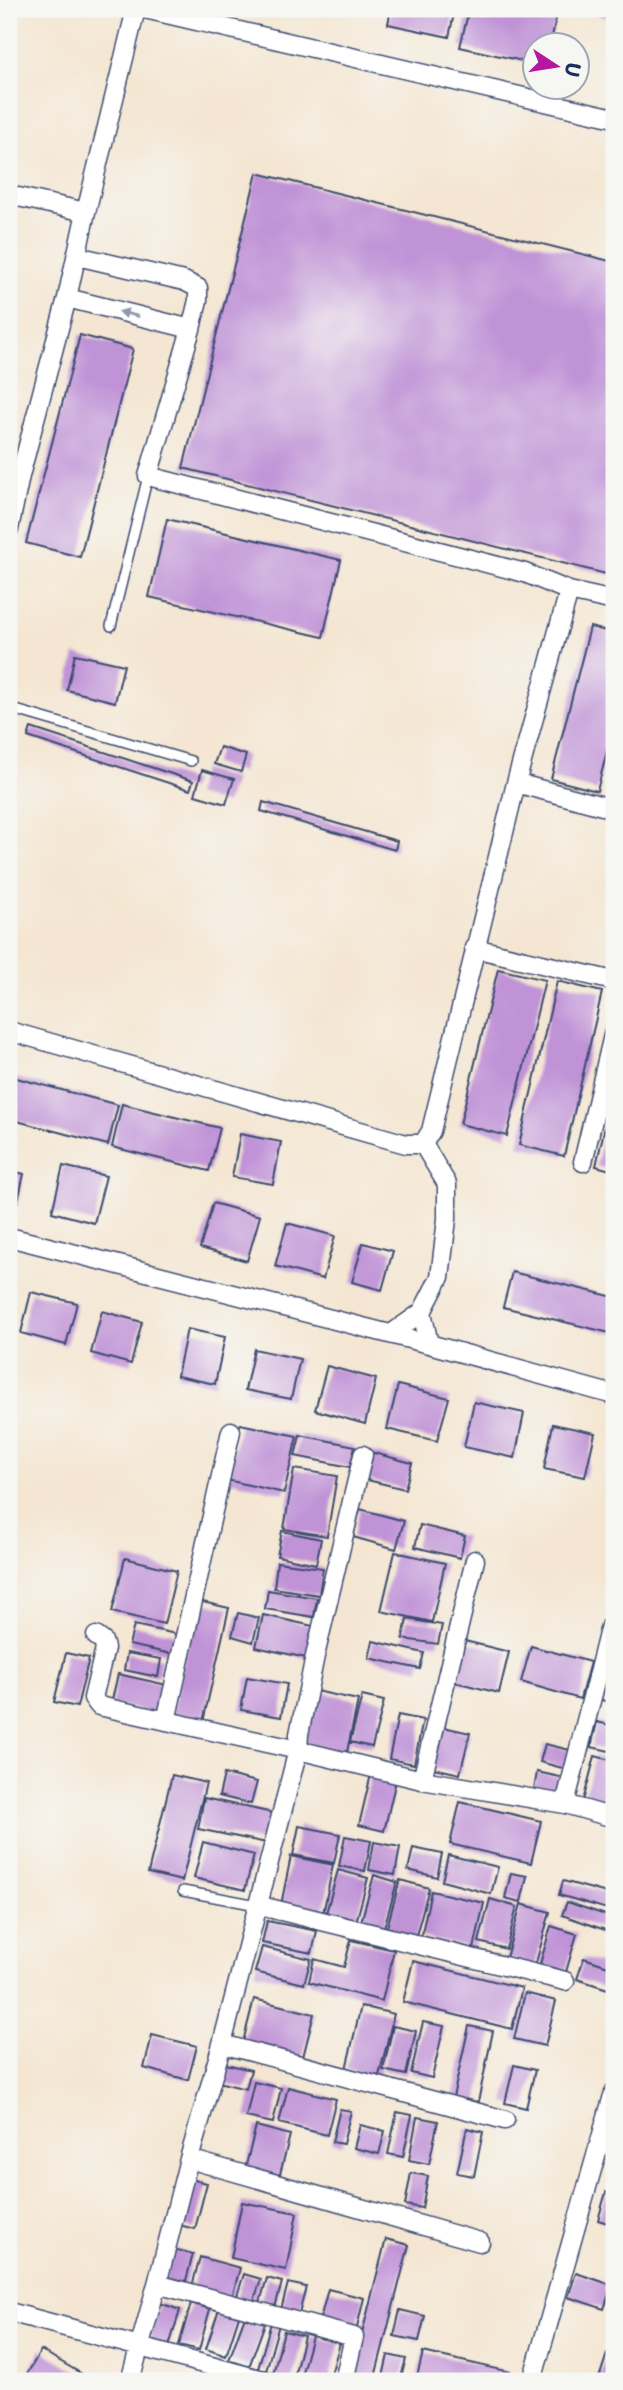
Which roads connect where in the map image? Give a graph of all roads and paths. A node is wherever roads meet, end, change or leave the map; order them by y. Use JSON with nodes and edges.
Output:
{"nodes":[{"id":1,"x":136,"y":9,"type":"edge"},
{"id":2,"x":145,"y":9,"type":"edge"},
{"id":3,"x":614,"y":118,"type":"edge"},
{"id":4,"x":9,"y":195,"type":"edge"},
{"id":5,"x":86,"y":212,"type":"junction"},
{"id":6,"x":77,"y":256,"type":"junction"},
{"id":7,"x":67,"y":298,"type":"junction"},
{"id":8,"x":191,"y":329,"type":"junction"},
{"id":9,"x":148,"y":476,"type":"junction"},
{"id":10,"x":9,"y":529,"type":"edge"},
{"id":11,"x":569,"y":591,"type":"junction"},
{"id":12,"x":614,"y":601,"type":"edge"},
{"id":13,"x":111,"y":626,"type":"dead end"},
{"id":14,"x":9,"y":709,"type":"edge"},
{"id":15,"x":191,"y":761,"type":"dead end"},
{"id":16,"x":516,"y":783,"type":"junction"},
{"id":17,"x":614,"y":809,"type":"edge"},
{"id":18,"x":474,"y":948,"type":"junction"},
{"id":19,"x":614,"y":981,"type":"edge"},
{"id":20,"x":9,"y":1031,"type":"edge"},
{"id":21,"x":614,"y":1031,"type":"edge"},
{"id":22,"x":423,"y":1144,"type":"junction"},
{"id":23,"x":583,"y":1162,"type":"dead end"},
{"id":24,"x":9,"y":1237,"type":"edge"},
{"id":25,"x":422,"y":1312,"type":"junction"},
{"id":26,"x":391,"y":1335,"type":"junction"},
{"id":27,"x":429,"y":1344,"type":"junction"},
{"id":28,"x":614,"y":1395,"type":"edge"},
{"id":29,"x":231,"y":1431,"type":"dead end"},
{"id":30,"x":363,"y":1455,"type":"dead end"},
{"id":31,"x":475,"y":1560,"type":"dead end"},
{"id":32,"x":610,"y":1626,"type":"dead end"},
{"id":33,"x":96,"y":1636,"type":"dead end"},
{"id":34,"x":166,"y":1721,"type":"junction"},
{"id":35,"x":298,"y":1750,"type":"junction"},
{"id":36,"x":422,"y":1780,"type":"junction"},
{"id":37,"x":565,"y":1804,"type":"junction"},
{"id":38,"x":614,"y":1818,"type":"edge"},
{"id":39,"x":183,"y":1891,"type":"dead end"},
{"id":40,"x":257,"y":1905,"type":"junction"},
{"id":41,"x":565,"y":1982,"type":"dead end"},
{"id":42,"x":222,"y":2044,"type":"junction"},
{"id":43,"x":614,"y":2092,"type":"edge"},
{"id":44,"x":505,"y":2120,"type":"dead end"},
{"id":45,"x":188,"y":2160,"type":"junction"},
{"id":46,"x":480,"y":2242,"type":"dead end"},
{"id":47,"x":158,"y":2284,"type":"junction"},
{"id":48,"x":9,"y":2312,"type":"edge"},
{"id":49,"x":139,"y":2347,"type":"junction"},
{"id":50,"x":130,"y":2381,"type":"edge"},
{"id":51,"x":267,"y":2381,"type":"edge"},
{"id":52,"x":344,"y":2381,"type":"edge"},
{"id":53,"x":532,"y":2381,"type":"edge"}],
"edges":[{"from":1,"to":5,"type":"street"},
{"from":2,"to":3,"type":"street"},
{"from":4,"to":5,"type":"street"},
{"from":5,"to":6,"type":"street"},
{"from":6,"to":7,"type":"street"},
{"from":6,"to":8,"type":"street"},
{"from":8,"to":7,"type":"street","one_way":true},
{"from":7,"to":10,"type":"street"},
{"from":8,"to":9,"type":"street"},
{"from":9,"to":11,"type":"street"},
{"from":9,"to":13,"type":"lane"},
{"from":11,"to":12,"type":"street"},
{"from":11,"to":16,"type":"street"},
{"from":14,"to":15,"type":"lane"},
{"from":16,"to":17,"type":"street"},
{"from":16,"to":18,"type":"street"},
{"from":18,"to":19,"type":"street"},
{"from":18,"to":22,"type":"street"},
{"from":20,"to":22,"type":"street"},
{"from":21,"to":23,"type":"street"},
{"from":22,"to":25,"type":"street"},
{"from":24,"to":26,"type":"street"},
{"from":25,"to":26,"type":"street"},
{"from":25,"to":27,"type":"street"},
{"from":26,"to":27,"type":"street"},
{"from":27,"to":28,"type":"street"},
{"from":29,"to":34,"type":"street"},
{"from":30,"to":35,"type":"street"},
{"from":31,"to":36,"type":"street"},
{"from":32,"to":37,"type":"street"},
{"from":33,"to":34,"type":"street"},
{"from":34,"to":35,"type":"street"},
{"from":35,"to":36,"type":"street"},
{"from":35,"to":40,"type":"street"},
{"from":36,"to":37,"type":"street"},
{"from":37,"to":38,"type":"street"},
{"from":39,"to":40,"type":"lane"},
{"from":40,"to":41,"type":"street"},
{"from":40,"to":42,"type":"street"},
{"from":42,"to":44,"type":"street"},
{"from":42,"to":45,"type":"street"},
{"from":43,"to":53,"type":"street"},
{"from":45,"to":46,"type":"street"},
{"from":45,"to":47,"type":"street"},
{"from":47,"to":49,"type":"street"},
{"from":47,"to":52,"type":"street"},
{"from":48,"to":49,"type":"street"},
{"from":49,"to":50,"type":"street"},
{"from":49,"to":51,"type":"street"}]}
